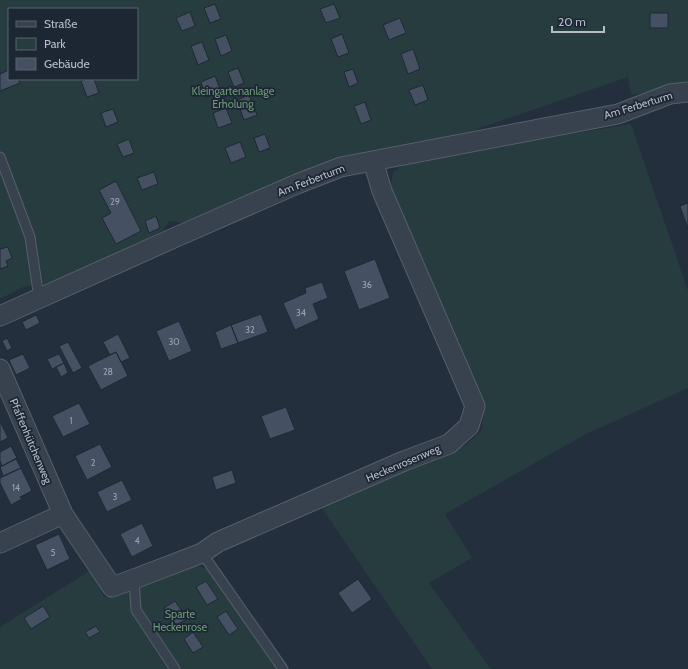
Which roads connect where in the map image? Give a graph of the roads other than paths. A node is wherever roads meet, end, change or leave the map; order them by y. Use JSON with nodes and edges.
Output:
{"nodes":[{"id":1,"x":688,"y":92,"type":"edge"},
{"id":2,"x":0,"y":157,"type":"edge"},
{"id":3,"x":373,"y":161,"type":"junction"},
{"id":4,"x":39,"y":298,"type":"junction"},
{"id":5,"x":0,"y":316,"type":"edge"},
{"id":6,"x":2,"y":382,"type":"edge"},
{"id":7,"x":62,"y":514,"type":"junction"},
{"id":8,"x":0,"y":543,"type":"edge"},
{"id":9,"x":202,"y":553,"type":"junction"},
{"id":10,"x":134,"y":580,"type":"junction"},
{"id":11,"x":175,"y":669,"type":"edge"},
{"id":12,"x":283,"y":669,"type":"edge"}],
"edges":[{"from":1,"to":3,"type":"street","name":"Am Ferberturm"},
{"from":2,"to":4,"type":"lane"},
{"from":3,"to":4,"type":"street","name":"Am Ferberturm"},
{"from":3,"to":9,"type":"street","name":"Heckenrosenweg"},
{"from":4,"to":5,"type":"street","name":"Am Ferberturm"},
{"from":6,"to":7,"type":"street","name":"Pfaffenhütchenweg"},
{"from":7,"to":8,"type":"street"},
{"from":7,"to":10,"type":"street","name":"Pfaffenhütchenweg"},
{"from":9,"to":10,"type":"street","name":"Pfaffenhütchenweg"},
{"from":9,"to":12,"type":"lane"},
{"from":10,"to":11,"type":"lane"}]}
